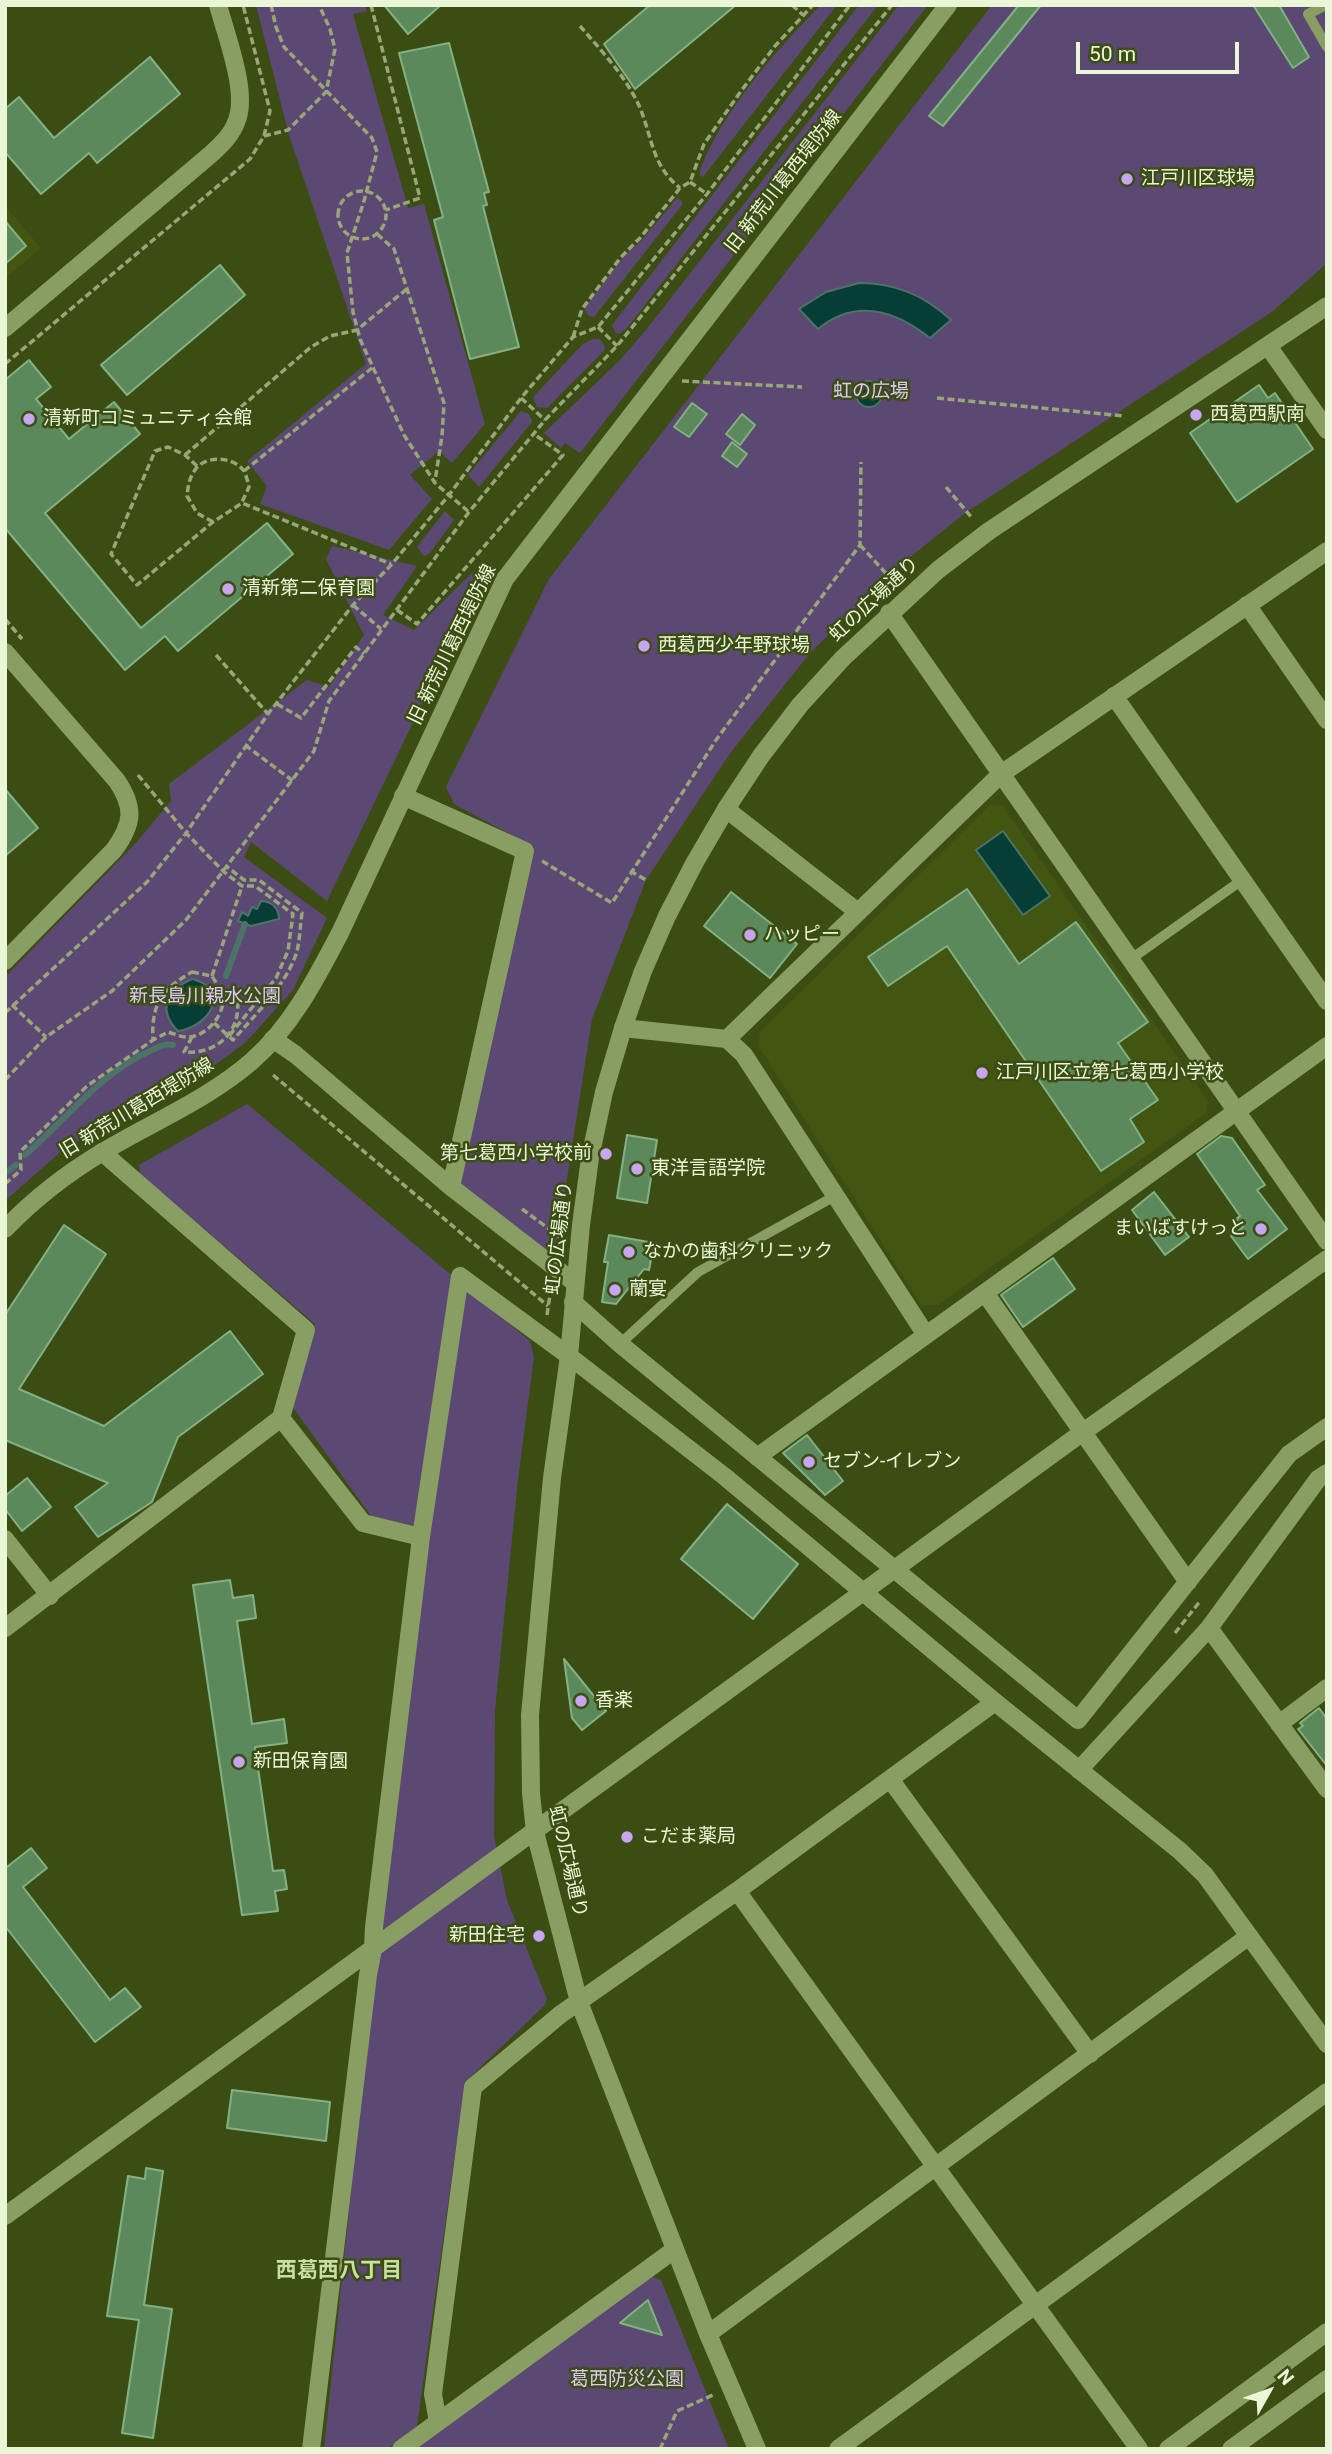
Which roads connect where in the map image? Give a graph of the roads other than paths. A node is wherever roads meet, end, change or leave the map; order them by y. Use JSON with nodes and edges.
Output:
{"nodes":[{"id":1,"x":218,"y":5,"type":"edge"},
{"id":2,"x":947,"y":5,"type":"edge"},
{"id":3,"x":1325,"y":5,"type":"edge"},
{"id":4,"x":1305,"y":10,"type":"edge"},
{"id":5,"x":1327,"y":47,"type":"edge"},
{"id":6,"x":1327,"y":306,"type":"edge"},
{"id":7,"x":5,"y":328,"type":"edge"},
{"id":8,"x":1268,"y":346,"type":"junction"},
{"id":9,"x":1327,"y":430,"type":"edge"},
{"id":10,"x":1327,"y":551,"type":"edge"},
{"id":11,"x":1247,"y":605,"type":"junction"},
{"id":12,"x":889,"y":613,"type":"junction"},
{"id":13,"x":5,"y":652,"type":"edge"},
{"id":14,"x":1114,"y":696,"type":"junction"},
{"id":15,"x":1327,"y":720,"type":"edge"},
{"id":16,"x":1001,"y":774,"type":"junction"},
{"id":17,"x":403,"y":796,"type":"junction"},
{"id":18,"x":726,"y":809,"type":"junction"},
{"id":19,"x":1242,"y":880,"type":"junction"},
{"id":20,"x":858,"y":912,"type":"junction"},
{"id":21,"x":1130,"y":959,"type":"junction"},
{"id":22,"x":5,"y":961,"type":"edge"},
{"id":23,"x":1327,"y":1001,"type":"edge"},
{"id":24,"x":623,"y":1028,"type":"junction"},
{"id":25,"x":273,"y":1039,"type":"junction"},
{"id":26,"x":727,"y":1040,"type":"junction"},
{"id":27,"x":1327,"y":1046,"type":"edge"},
{"id":28,"x":1236,"y":1112,"type":"junction"},
{"id":29,"x":102,"y":1152,"type":"junction"},
{"id":30,"x":451,"y":1187,"type":"junction"},
{"id":31,"x":835,"y":1196,"type":"junction"},
{"id":32,"x":5,"y":1229,"type":"edge"},
{"id":33,"x":1327,"y":1241,"type":"edge"},
{"id":34,"x":1327,"y":1258,"type":"edge"},
{"id":35,"x":575,"y":1283,"type":"junction"},
{"id":36,"x":985,"y":1293,"type":"junction"},
{"id":37,"x":573,"y":1302,"type":"junction"},
{"id":38,"x":926,"y":1335,"type":"junction"},
{"id":39,"x":620,"y":1344,"type":"junction"},
{"id":40,"x":569,"y":1356,"type":"junction"},
{"id":41,"x":281,"y":1418,"type":"junction"},
{"id":42,"x":1327,"y":1427,"type":"edge"},
{"id":43,"x":1083,"y":1432,"type":"junction"},
{"id":44,"x":757,"y":1457,"type":"junction"},
{"id":45,"x":1327,"y":1473,"type":"edge"},
{"id":46,"x":421,"y":1537,"type":"junction"},
{"id":47,"x":5,"y":1539,"type":"edge"},
{"id":48,"x":894,"y":1569,"type":"junction"},
{"id":49,"x":1188,"y":1581,"type":"junction"},
{"id":50,"x":863,"y":1592,"type":"junction"},
{"id":51,"x":50,"y":1596,"type":"junction"},
{"id":52,"x":5,"y":1628,"type":"edge"},
{"id":53,"x":1209,"y":1628,"type":"junction"},
{"id":54,"x":1327,"y":1688,"type":"edge"},
{"id":55,"x":995,"y":1702,"type":"junction"},
{"id":56,"x":1279,"y":1724,"type":"junction"},
{"id":57,"x":1079,"y":1770,"type":"junction"},
{"id":58,"x":890,"y":1779,"type":"junction"},
{"id":59,"x":1327,"y":1789,"type":"edge"},
{"id":60,"x":535,"y":1832,"type":"junction"},
{"id":61,"x":737,"y":1891,"type":"junction"},
{"id":62,"x":1249,"y":1936,"type":"junction"},
{"id":63,"x":373,"y":1950,"type":"junction"},
{"id":64,"x":579,"y":2002,"type":"junction"},
{"id":65,"x":1327,"y":2043,"type":"edge"},
{"id":66,"x":1090,"y":2054,"type":"junction"},
{"id":67,"x":1327,"y":2092,"type":"edge"},
{"id":68,"x":936,"y":2167,"type":"junction"},
{"id":69,"x":5,"y":2216,"type":"edge"},
{"id":70,"x":674,"y":2249,"type":"junction"},
{"id":71,"x":1035,"y":2303,"type":"junction"},
{"id":72,"x":1327,"y":2332,"type":"edge"},
{"id":73,"x":708,"y":2334,"type":"junction"},
{"id":74,"x":1327,"y":2379,"type":"edge"},
{"id":75,"x":438,"y":2422,"type":"junction"},
{"id":76,"x":311,"y":2449,"type":"edge"},
{"id":77,"x":401,"y":2449,"type":"edge"},
{"id":78,"x":757,"y":2449,"type":"edge"},
{"id":79,"x":838,"y":2449,"type":"edge"},
{"id":80,"x":1139,"y":2449,"type":"edge"},
{"id":81,"x":1168,"y":2449,"type":"edge"},
{"id":82,"x":1231,"y":2449,"type":"edge"}],
"edges":[{"from":1,"to":7,"type":"street"},
{"from":2,"to":17,"type":"street","name":"旧 新荒川葛西堤防線"},
{"from":3,"to":4,"type":"lane"},
{"from":4,"to":5,"type":"lane"},
{"from":6,"to":8,"type":"street","name":"虹の広場通り"},
{"from":8,"to":9,"type":"street"},
{"from":8,"to":12,"type":"street","name":"虹の広場通り"},
{"from":10,"to":11,"type":"street"},
{"from":11,"to":14,"type":"street"},
{"from":11,"to":15,"type":"street"},
{"from":12,"to":16,"type":"street"},
{"from":12,"to":18,"type":"street","name":"虹の広場通り"},
{"from":13,"to":22,"type":"street"},
{"from":14,"to":16,"type":"street"},
{"from":14,"to":19,"type":"street"},
{"from":16,"to":20,"type":"street"},
{"from":16,"to":21,"type":"street"},
{"from":17,"to":25,"type":"street","name":"旧 新荒川葛西堤防線"},
{"from":17,"to":30,"type":"street"},
{"from":18,"to":20,"type":"street"},
{"from":18,"to":24,"type":"street","name":"虹の広場通り"},
{"from":19,"to":21,"type":"lane"},
{"from":19,"to":23,"type":"street"},
{"from":20,"to":26,"type":"street"},
{"from":21,"to":28,"type":"street"},
{"from":24,"to":26,"type":"street"},
{"from":24,"to":35,"type":"street","name":"虹の広場通り"},
{"from":25,"to":29,"type":"street","name":"旧 新荒川葛西堤防線"},
{"from":25,"to":30,"type":"street"},
{"from":26,"to":31,"type":"street"},
{"from":27,"to":28,"type":"street"},
{"from":28,"to":33,"type":"street"},
{"from":28,"to":36,"type":"street"},
{"from":29,"to":32,"type":"street","name":"旧 新荒川葛西堤防線"},
{"from":29,"to":41,"type":"street"},
{"from":30,"to":35,"type":"street"},
{"from":31,"to":38,"type":"street"},
{"from":31,"to":39,"type":"lane"},
{"from":34,"to":43,"type":"street"},
{"from":35,"to":37,"type":"street","name":"虹の広場通り"},
{"from":36,"to":38,"type":"street"},
{"from":36,"to":43,"type":"street"},
{"from":37,"to":39,"type":"street"},
{"from":37,"to":40,"type":"street","name":"虹の広場通り"},
{"from":38,"to":44,"type":"street"},
{"from":39,"to":44,"type":"street"},
{"from":40,"to":46,"type":"street"},
{"from":40,"to":50,"type":"street"},
{"from":40,"to":60,"type":"street","name":"虹の広場通り"},
{"from":41,"to":46,"type":"street"},
{"from":41,"to":51,"type":"street"},
{"from":42,"to":49,"type":"street"},
{"from":43,"to":48,"type":"street"},
{"from":43,"to":49,"type":"street"},
{"from":44,"to":48,"type":"street"},
{"from":45,"to":53,"type":"street"},
{"from":46,"to":63,"type":"street"},
{"from":47,"to":51,"type":"street"},
{"from":48,"to":49,"type":"street"},
{"from":48,"to":50,"type":"street"},
{"from":50,"to":55,"type":"street"},
{"from":50,"to":60,"type":"street"},
{"from":51,"to":52,"type":"street"},
{"from":53,"to":56,"type":"street"},
{"from":53,"to":57,"type":"street"},
{"from":54,"to":56,"type":"street"},
{"from":55,"to":57,"type":"street"},
{"from":55,"to":58,"type":"street"},
{"from":56,"to":59,"type":"street"},
{"from":57,"to":62,"type":"street"},
{"from":58,"to":61,"type":"street"},
{"from":58,"to":66,"type":"street"},
{"from":60,"to":63,"type":"street"},
{"from":60,"to":64,"type":"street","name":"虹の広場通り"},
{"from":61,"to":64,"type":"street"},
{"from":61,"to":68,"type":"street"},
{"from":62,"to":65,"type":"street"},
{"from":62,"to":66,"type":"street"},
{"from":63,"to":69,"type":"street"},
{"from":63,"to":76,"type":"street"},
{"from":64,"to":70,"type":"street","name":"虹の広場通り"},
{"from":64,"to":75,"type":"street"},
{"from":66,"to":68,"type":"street"},
{"from":67,"to":71,"type":"street"},
{"from":68,"to":71,"type":"street"},
{"from":68,"to":73,"type":"street"},
{"from":70,"to":73,"type":"street","name":"虹の広場通り"},
{"from":70,"to":75,"type":"street"},
{"from":71,"to":79,"type":"street"},
{"from":71,"to":80,"type":"street"},
{"from":72,"to":81,"type":"street"},
{"from":73,"to":78,"type":"street","name":"虹の広場通り"},
{"from":74,"to":82,"type":"street"},
{"from":75,"to":77,"type":"street"}]}
